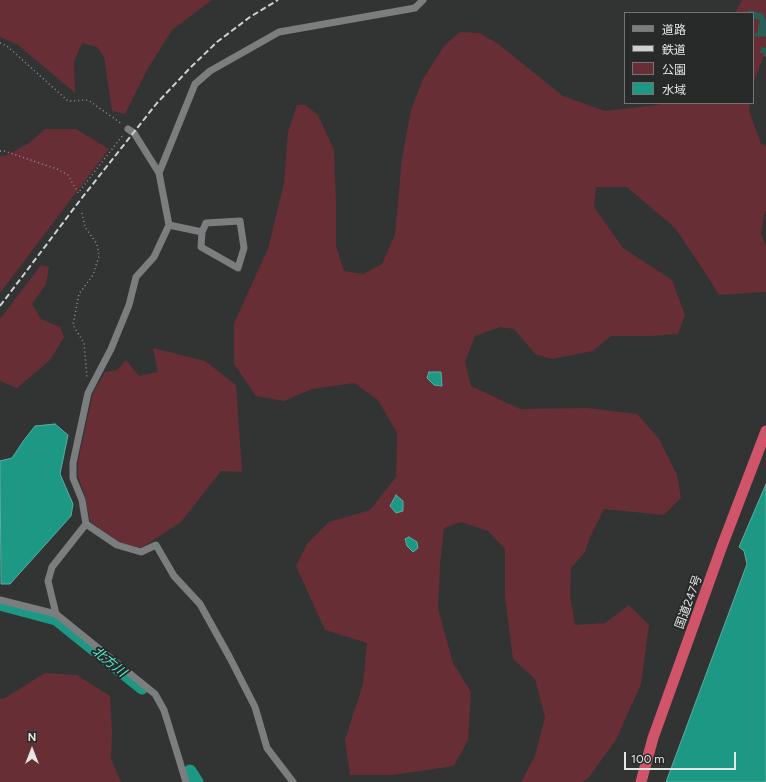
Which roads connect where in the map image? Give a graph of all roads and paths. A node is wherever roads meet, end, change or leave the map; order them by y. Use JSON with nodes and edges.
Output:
{"nodes":[{"id":1,"x":424,"y":0,"type":"edge"},
{"id":2,"x":0,"y":43,"type":"edge"},
{"id":3,"x":128,"y":129,"type":"junction"},
{"id":4,"x":0,"y":151,"type":"edge"},
{"id":5,"x":158,"y":173,"type":"junction"},
{"id":6,"x":82,"y":213,"type":"dead end"},
{"id":7,"x":169,"y":225,"type":"junction"},
{"id":8,"x":202,"y":232,"type":"junction"},
{"id":9,"x":87,"y":379,"type":"dead end"},
{"id":10,"x":766,"y":431,"type":"edge"},
{"id":11,"x":86,"y":524,"type":"junction"},
{"id":12,"x":0,"y":600,"type":"edge"},
{"id":13,"x":56,"y":614,"type":"junction"},
{"id":14,"x":186,"y":782,"type":"edge"},
{"id":15,"x":293,"y":782,"type":"edge"},
{"id":16,"x":641,"y":782,"type":"edge"}],
"edges":[{"from":1,"to":5,"type":"street"},
{"from":2,"to":3,"type":"path"},
{"from":3,"to":4,"type":"path"},
{"from":3,"to":5,"type":"street"},
{"from":5,"to":7,"type":"street"},
{"from":6,"to":9,"type":"path"},
{"from":7,"to":8,"type":"street"},
{"from":7,"to":11,"type":"street"},
{"from":8,"to":8,"type":"street"},
{"from":10,"to":16,"type":"highway","name":"国道247号"},
{"from":11,"to":13,"type":"street"},
{"from":11,"to":15,"type":"street"},
{"from":12,"to":13,"type":"street"},
{"from":13,"to":14,"type":"street"}]}
